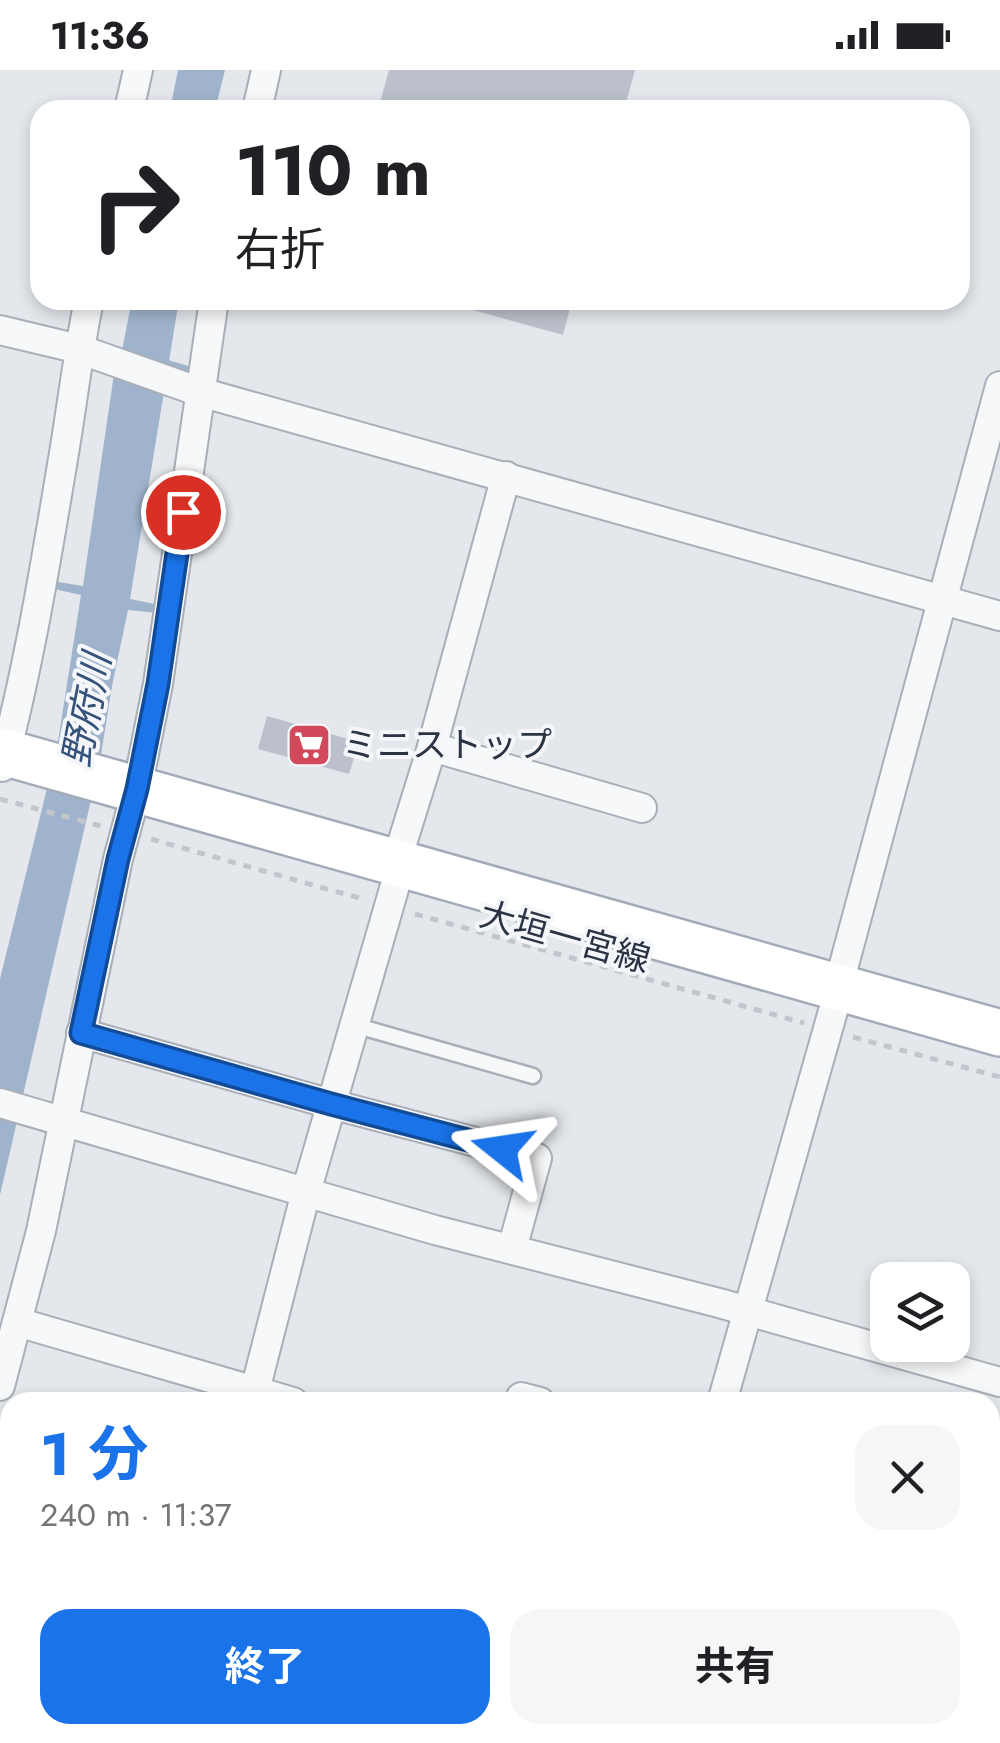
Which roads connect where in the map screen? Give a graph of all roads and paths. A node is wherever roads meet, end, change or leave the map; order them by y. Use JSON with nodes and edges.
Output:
{"nodes":[{"id":1,"x":138,"y":70,"type":"edge"},
{"id":2,"x":266,"y":70,"type":"edge"},
{"id":3,"x":130,"y":100,"type":"edge"},
{"id":4,"x":259,"y":100,"type":"edge"},
{"id":5,"x":87,"y":310,"type":"edge"},
{"id":6,"x":212,"y":310,"type":"edge"},
{"id":7,"x":0,"y":330,"type":"edge"},
{"id":8,"x":79,"y":350,"type":"junction"},
{"id":9,"x":1000,"y":386,"type":"edge"},
{"id":10,"x":200,"y":392,"type":"junction"},
{"id":11,"x":506,"y":476,"type":"junction"},
{"id":12,"x":944,"y":601,"type":"junction"},
{"id":13,"x":1000,"y":616,"type":"edge"},
{"id":14,"x":432,"y":747,"type":"junction"},
{"id":15,"x":3,"y":772,"type":"edge"},
{"id":16,"x":0,"y":799,"type":"edge"},
{"id":17,"x":642,"y":808,"type":"dead end"},
{"id":18,"x":127,"y":816,"type":"junction"},
{"id":19,"x":393,"y":886,"type":"junction"},
{"id":20,"x":833,"y":1009,"type":"junction"},
{"id":21,"x":354,"y":1025,"type":"junction"},
{"id":22,"x":81,"y":1033,"type":"junction"},
{"id":23,"x":1000,"y":1033,"type":"edge"},
{"id":24,"x":1000,"y":1057,"type":"edge"},
{"id":25,"x":533,"y":1076,"type":"dead end"},
{"id":26,"x":1000,"y":1077,"type":"edge"},
{"id":27,"x":0,"y":1103,"type":"edge"},
{"id":28,"x":331,"y":1104,"type":"junction"},
{"id":29,"x":62,"y":1122,"type":"junction"},
{"id":30,"x":306,"y":1192,"type":"junction"},
{"id":31,"x":512,"y":1250,"type":"junction"},
{"id":32,"x":748,"y":1312,"type":"junction"},
{"id":33,"x":17,"y":1322,"type":"junction"},
{"id":34,"x":1000,"y":1382,"type":"edge"},
{"id":35,"x":0,"y":1386,"type":"edge"},
{"id":36,"x":238,"y":1392,"type":"edge"},
{"id":37,"x":255,"y":1392,"type":"edge"},
{"id":38,"x":725,"y":1392,"type":"edge"}],
"edges":[{"from":1,"to":3,"type":"street"},
{"from":2,"to":4,"type":"street"},
{"from":5,"to":8,"type":"street"},
{"from":6,"to":10,"type":"street"},
{"from":7,"to":8,"type":"street"},
{"from":8,"to":10,"type":"street"},
{"from":8,"to":15,"type":"street"},
{"from":9,"to":12,"type":"street"},
{"from":10,"to":11,"type":"street"},
{"from":10,"to":18,"type":"street"},
{"from":11,"to":12,"type":"street"},
{"from":11,"to":14,"type":"street"},
{"from":12,"to":13,"type":"street"},
{"from":12,"to":20,"type":"street"},
{"from":14,"to":17,"type":"street"},
{"from":14,"to":19,"type":"street"},
{"from":15,"to":16,"type":"path"},
{"from":15,"to":18,"type":"main road","name":"大垣一宮線"},
{"from":15,"to":18,"type":"path"},
{"from":18,"to":19,"type":"main road","name":"大垣一宮線"},
{"from":18,"to":19,"type":"path"},
{"from":18,"to":22,"type":"street"},
{"from":19,"to":20,"type":"main road","name":"大垣一宮線"},
{"from":19,"to":20,"type":"path"},
{"from":19,"to":21,"type":"street"},
{"from":20,"to":23,"type":"main road","name":"大垣一宮線"},
{"from":20,"to":24,"type":"main road","name":"大垣一宮線"},
{"from":20,"to":26,"type":"path"},
{"from":20,"to":32,"type":"street"},
{"from":21,"to":25,"type":"lane"},
{"from":21,"to":28,"type":"street"},
{"from":22,"to":28,"type":"street"},
{"from":22,"to":29,"type":"street"},
{"from":27,"to":29,"type":"street"},
{"from":28,"to":30,"type":"street"},
{"from":28,"to":31,"type":"street"},
{"from":29,"to":30,"type":"street"},
{"from":29,"to":33,"type":"street"},
{"from":30,"to":31,"type":"street"},
{"from":30,"to":37,"type":"street"},
{"from":31,"to":32,"type":"street"},
{"from":32,"to":34,"type":"street"},
{"from":32,"to":38,"type":"street"},
{"from":33,"to":35,"type":"street"},
{"from":33,"to":36,"type":"street"}]}
